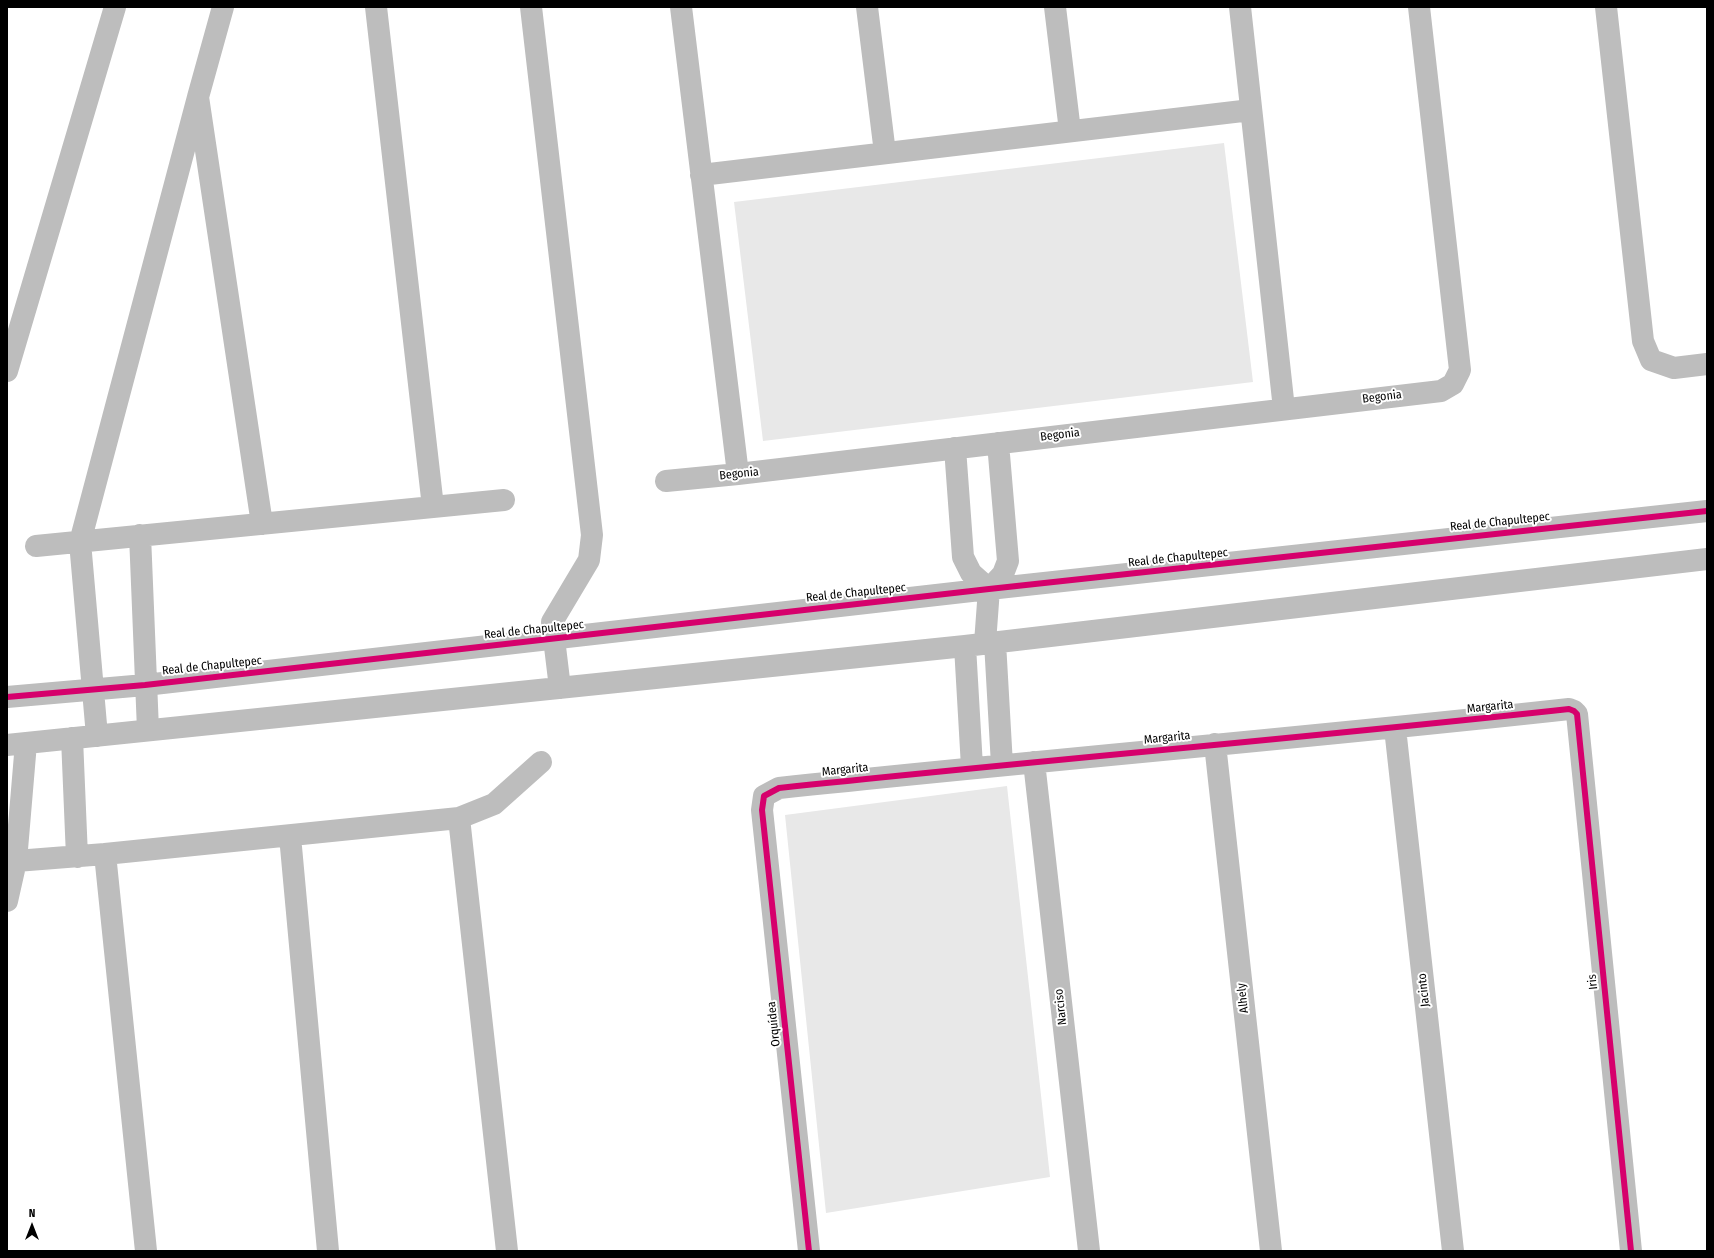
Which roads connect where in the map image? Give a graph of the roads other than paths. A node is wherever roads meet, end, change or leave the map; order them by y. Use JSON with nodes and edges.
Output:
{"nodes":[{"id":1,"x":115,"y":7,"type":"edge"},
{"id":2,"x":224,"y":7,"type":"edge"},
{"id":3,"x":376,"y":7,"type":"edge"},
{"id":4,"x":531,"y":7,"type":"edge"},
{"id":5,"x":681,"y":7,"type":"edge"},
{"id":6,"x":867,"y":7,"type":"edge"},
{"id":7,"x":1055,"y":7,"type":"edge"},
{"id":8,"x":1240,"y":7,"type":"edge"},
{"id":9,"x":1419,"y":7,"type":"edge"},
{"id":10,"x":1606,"y":7,"type":"edge"},
{"id":11,"x":198,"y":97,"type":"junction"},
{"id":12,"x":1251,"y":110,"type":"junction"},
{"id":13,"x":1070,"y":131,"type":"junction"},
{"id":14,"x":885,"y":153,"type":"junction"},
{"id":15,"x":701,"y":175,"type":"junction"},
{"id":16,"x":1707,"y":364,"type":"edge"},
{"id":17,"x":7,"y":371,"type":"edge"},
{"id":18,"x":1284,"y":409,"type":"junction"},
{"id":19,"x":998,"y":443,"type":"junction"},
{"id":20,"x":955,"y":448,"type":"junction"},
{"id":21,"x":738,"y":474,"type":"junction"},
{"id":22,"x":666,"y":481,"type":"dead end"},
{"id":23,"x":504,"y":500,"type":"dead end"},
{"id":24,"x":433,"y":507,"type":"junction"},
{"id":25,"x":1707,"y":511,"type":"edge"},
{"id":26,"x":262,"y":524,"type":"junction"},
{"id":27,"x":140,"y":535,"type":"junction"},
{"id":28,"x":80,"y":542,"type":"junction"},
{"id":29,"x":36,"y":546,"type":"dead end"},
{"id":30,"x":1707,"y":559,"type":"edge"},
{"id":31,"x":989,"y":589,"type":"junction"},
{"id":32,"x":554,"y":639,"type":"junction"},
{"id":33,"x":981,"y":644,"type":"junction"},
{"id":34,"x":145,"y":685,"type":"junction"},
{"id":35,"x":560,"y":688,"type":"junction"},
{"id":36,"x":93,"y":689,"type":"junction"},
{"id":37,"x":7,"y":697,"type":"edge"},
{"id":38,"x":1574,"y":711,"type":"joint"},
{"id":39,"x":1395,"y":728,"type":"junction"},
{"id":40,"x":148,"y":730,"type":"junction"},
{"id":41,"x":97,"y":736,"type":"junction"},
{"id":42,"x":72,"y":738,"type":"junction"},
{"id":43,"x":17,"y":744,"type":"edge"},
{"id":44,"x":1216,"y":744,"type":"junction"},
{"id":45,"x":541,"y":762,"type":"dead end"},
{"id":46,"x":1034,"y":762,"type":"junction"},
{"id":47,"x":1002,"y":765,"type":"junction"},
{"id":48,"x":972,"y":767,"type":"junction"},
{"id":49,"x":764,"y":796,"type":"joint"},
{"id":50,"x":459,"y":818,"type":"junction"},
{"id":51,"x":290,"y":836,"type":"junction"},
{"id":52,"x":105,"y":854,"type":"junction"},
{"id":53,"x":77,"y":857,"type":"junction"},
{"id":54,"x":16,"y":861,"type":"junction"},
{"id":55,"x":7,"y":901,"type":"edge"},
{"id":56,"x":146,"y":1251,"type":"edge"},
{"id":57,"x":328,"y":1251,"type":"edge"},
{"id":58,"x":507,"y":1251,"type":"edge"},
{"id":59,"x":809,"y":1251,"type":"edge"},
{"id":60,"x":1089,"y":1251,"type":"edge"},
{"id":61,"x":1270,"y":1251,"type":"edge"},
{"id":62,"x":1453,"y":1251,"type":"edge"},
{"id":63,"x":1631,"y":1251,"type":"edge"}],
"edges":[{"from":1,"to":17,"type":"street"},
{"from":2,"to":11,"type":"street"},
{"from":3,"to":24,"type":"street"},
{"from":4,"to":32,"type":"street"},
{"from":5,"to":15,"type":"street"},
{"from":6,"to":14,"type":"street"},
{"from":7,"to":13,"type":"street"},
{"from":8,"to":12,"type":"street"},
{"from":9,"to":18,"type":"street","name":"Begonia"},
{"from":10,"to":16,"type":"street"},
{"from":11,"to":26,"type":"street"},
{"from":11,"to":28,"type":"street"},
{"from":12,"to":13,"type":"street"},
{"from":12,"to":18,"type":"street"},
{"from":13,"to":14,"type":"street"},
{"from":14,"to":15,"type":"street"},
{"from":15,"to":21,"type":"street"},
{"from":18,"to":19,"type":"street","name":"Begonia"},
{"from":19,"to":20,"type":"street","name":"Begonia"},
{"from":19,"to":31,"type":"street"},
{"from":20,"to":21,"type":"street","name":"Begonia"},
{"from":20,"to":31,"type":"street"},
{"from":21,"to":22,"type":"street","name":"Begonia"},
{"from":23,"to":24,"type":"street"},
{"from":24,"to":26,"type":"street"},
{"from":25,"to":31,"type":"street","name":"Real de Chapultepec"},
{"from":26,"to":27,"type":"street"},
{"from":27,"to":28,"type":"street"},
{"from":27,"to":34,"type":"street"},
{"from":28,"to":29,"type":"street"},
{"from":28,"to":36,"type":"street"},
{"from":30,"to":33,"type":"street"},
{"from":31,"to":32,"type":"street","name":"Real de Chapultepec"},
{"from":31,"to":33,"type":"street"},
{"from":32,"to":34,"type":"street","name":"Real de Chapultepec"},
{"from":32,"to":35,"type":"street"},
{"from":33,"to":35,"type":"street"},
{"from":33,"to":47,"type":"street"},
{"from":33,"to":48,"type":"street"},
{"from":34,"to":36,"type":"street","name":"Real de Chapultepec"},
{"from":34,"to":40,"type":"street"},
{"from":35,"to":40,"type":"street"},
{"from":36,"to":37,"type":"street","name":"Real de Chapultepec"},
{"from":36,"to":41,"type":"street"},
{"from":38,"to":39,"type":"street","name":"Margarita"},
{"from":38,"to":63,"type":"street","name":"Iris"},
{"from":39,"to":44,"type":"street","name":"Margarita"},
{"from":39,"to":62,"type":"street","name":"Jacinto"},
{"from":40,"to":41,"type":"street"},
{"from":41,"to":42,"type":"street"},
{"from":42,"to":43,"type":"street"},
{"from":42,"to":53,"type":"street"},
{"from":43,"to":54,"type":"street"},
{"from":44,"to":46,"type":"street","name":"Margarita"},
{"from":44,"to":61,"type":"street","name":"Alhely"},
{"from":45,"to":50,"type":"street"},
{"from":46,"to":47,"type":"street","name":"Margarita"},
{"from":46,"to":60,"type":"street","name":"Narciso"},
{"from":47,"to":48,"type":"street","name":"Margarita"},
{"from":48,"to":49,"type":"street","name":"Margarita"},
{"from":49,"to":59,"type":"street","name":"Orquídea"},
{"from":50,"to":51,"type":"street"},
{"from":50,"to":58,"type":"street"},
{"from":51,"to":52,"type":"street"},
{"from":51,"to":57,"type":"street"},
{"from":52,"to":53,"type":"street"},
{"from":52,"to":56,"type":"street"},
{"from":53,"to":54,"type":"street"},
{"from":54,"to":55,"type":"street"}]}
